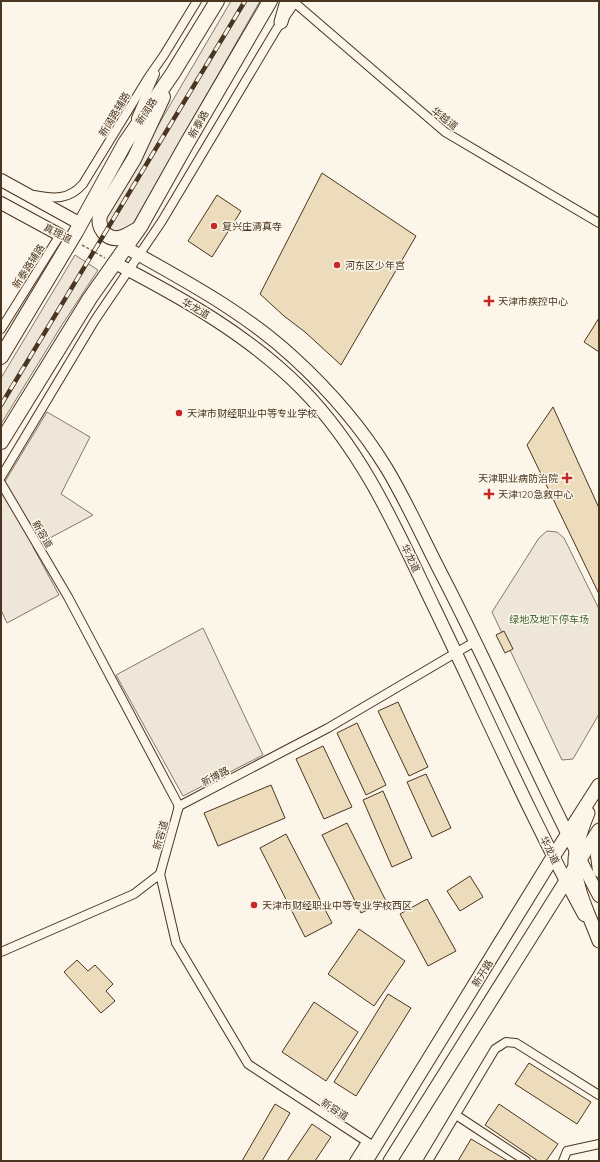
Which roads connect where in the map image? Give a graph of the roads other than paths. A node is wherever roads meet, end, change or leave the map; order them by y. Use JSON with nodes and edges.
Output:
{"nodes":[{"id":1,"x":197,"y":1,"type":"edge"},
{"id":2,"x":217,"y":1,"type":"edge"},
{"id":3,"x":270,"y":1,"type":"edge"},
{"id":4,"x":293,"y":2,"type":"edge"},
{"id":5,"x":281,"y":22,"type":"joint"},
{"id":6,"x":164,"y":55,"type":"junction"},
{"id":7,"x":172,"y":73,"type":"junction"},
{"id":8,"x":125,"y":143,"type":"junction"},
{"id":9,"x":1,"y":180,"type":"edge"},
{"id":10,"x":25,"y":194,"type":"junction"},
{"id":11,"x":1,"y":202,"type":"edge"},
{"id":12,"x":79,"y":223,"type":"junction"},
{"id":13,"x":599,"y":224,"type":"edge"},
{"id":14,"x":140,"y":227,"type":"junction"},
{"id":15,"x":66,"y":237,"type":"junction"},
{"id":16,"x":125,"y":247,"type":"junction"},
{"id":17,"x":133,"y":262,"type":"junction"},
{"id":18,"x":115,"y":263,"type":"junction"},
{"id":19,"x":1,"y":328,"type":"edge"},
{"id":20,"x":1,"y":358,"type":"edge"},
{"id":21,"x":1,"y":442,"type":"edge"},
{"id":22,"x":1,"y":477,"type":"edge"},
{"id":23,"x":1,"y":483,"type":"edge"},
{"id":24,"x":476,"y":641,"type":"junction"},
{"id":25,"x":456,"y":652,"type":"junction"},
{"id":26,"x":598,"y":786,"type":"edge"},
{"id":27,"x":179,"y":806,"type":"junction"},
{"id":28,"x":599,"y":830,"type":"edge"},
{"id":29,"x":567,"y":835,"type":"junction"},
{"id":30,"x":599,"y":844,"type":"edge"},
{"id":31,"x":553,"y":856,"type":"junction"},
{"id":32,"x":577,"y":860,"type":"junction"},
{"id":33,"x":599,"y":871,"type":"edge"},
{"id":34,"x":160,"y":874,"type":"junction"},
{"id":35,"x":566,"y":881,"type":"junction"},
{"id":36,"x":599,"y":896,"type":"edge"},
{"id":37,"x":599,"y":942,"type":"edge"},
{"id":38,"x":1,"y":952,"type":"edge"},
{"id":39,"x":599,"y":1095,"type":"edge"},
{"id":40,"x":456,"y":1115,"type":"junction"},
{"id":41,"x":371,"y":1144,"type":"junction"},
{"id":42,"x":599,"y":1144,"type":"edge"},
{"id":43,"x":354,"y":1161,"type":"edge"},
{"id":44,"x":366,"y":1161,"type":"edge"},
{"id":45,"x":390,"y":1161,"type":"edge"},
{"id":46,"x":428,"y":1161,"type":"edge"},
{"id":47,"x":526,"y":1161,"type":"edge"},
{"id":48,"x":563,"y":1161,"type":"edge"}],
"edges":[{"from":1,"to":6,"type":"street","name":"新阔路辅路"},
{"from":2,"to":7,"type":"highway","name":"新阔路"},
{"from":3,"to":14,"type":"highway","name":"新泰路"},
{"from":4,"to":5,"type":"main road"},
{"from":4,"to":13,"type":"street","name":"华越道"},
{"from":5,"to":17,"type":"street"},
{"from":6,"to":8,"type":"street"},
{"from":6,"to":10,"type":"street","name":"新阔路辅路"},
{"from":7,"to":8,"type":"highway","name":"新阔路"},
{"from":7,"to":14,"type":"highway"},
{"from":8,"to":12,"type":"highway","name":"新阔路"},
{"from":9,"to":10,"type":"main road","name":"真理道"},
{"from":10,"to":12,"type":"main road","name":"真理道"},
{"from":11,"to":15,"type":"main road","name":"真理道"},
{"from":12,"to":15,"type":"highway","name":"新阔路"},
{"from":14,"to":16,"type":"highway","name":"新泰路"},
{"from":15,"to":19,"type":"street","name":"新泰路辅路"},
{"from":15,"to":20,"type":"highway","name":"新阔路"},
{"from":16,"to":17,"type":"main road"},
{"from":16,"to":18,"type":"highway","name":"新泰路"},
{"from":17,"to":18,"type":"main road","name":"华龙道"},
{"from":17,"to":22,"type":"street"},
{"from":17,"to":24,"type":"main road"},
{"from":17,"to":25,"type":"main road","name":"华龙道"},
{"from":18,"to":21,"type":"highway","name":"新泰路"},
{"from":23,"to":27,"type":"street","name":"新容道"},
{"from":24,"to":25,"type":"street","name":"新博路"},
{"from":24,"to":29,"type":"main road"},
{"from":25,"to":27,"type":"street","name":"新博路"},
{"from":25,"to":31,"type":"main road","name":"华龙道"},
{"from":26,"to":29,"type":"main road","name":"新开路"},
{"from":26,"to":32,"type":"main road"},
{"from":27,"to":34,"type":"street"},
{"from":28,"to":32,"type":"main road"},
{"from":29,"to":31,"type":"main road","name":"新开路"},
{"from":29,"to":32,"type":"main road"},
{"from":30,"to":33,"type":"main road"},
{"from":31,"to":35,"type":"main road","name":"华龙道"},
{"from":31,"to":41,"type":"main road","name":"新开路"},
{"from":32,"to":35,"type":"main road"},
{"from":32,"to":36,"type":"main road"},
{"from":32,"to":37,"type":"main road"},
{"from":34,"to":38,"type":"street"},
{"from":34,"to":41,"type":"street","name":"新容道"},
{"from":35,"to":37,"type":"main road","name":"华龙道"},
{"from":35,"to":45,"type":"main road"},
{"from":39,"to":40,"type":"street"},
{"from":40,"to":46,"type":"street"},
{"from":40,"to":47,"type":"street"},
{"from":41,"to":43,"type":"street"},
{"from":41,"to":44,"type":"main road","name":"新开路"},
{"from":42,"to":48,"type":"street"}]}
